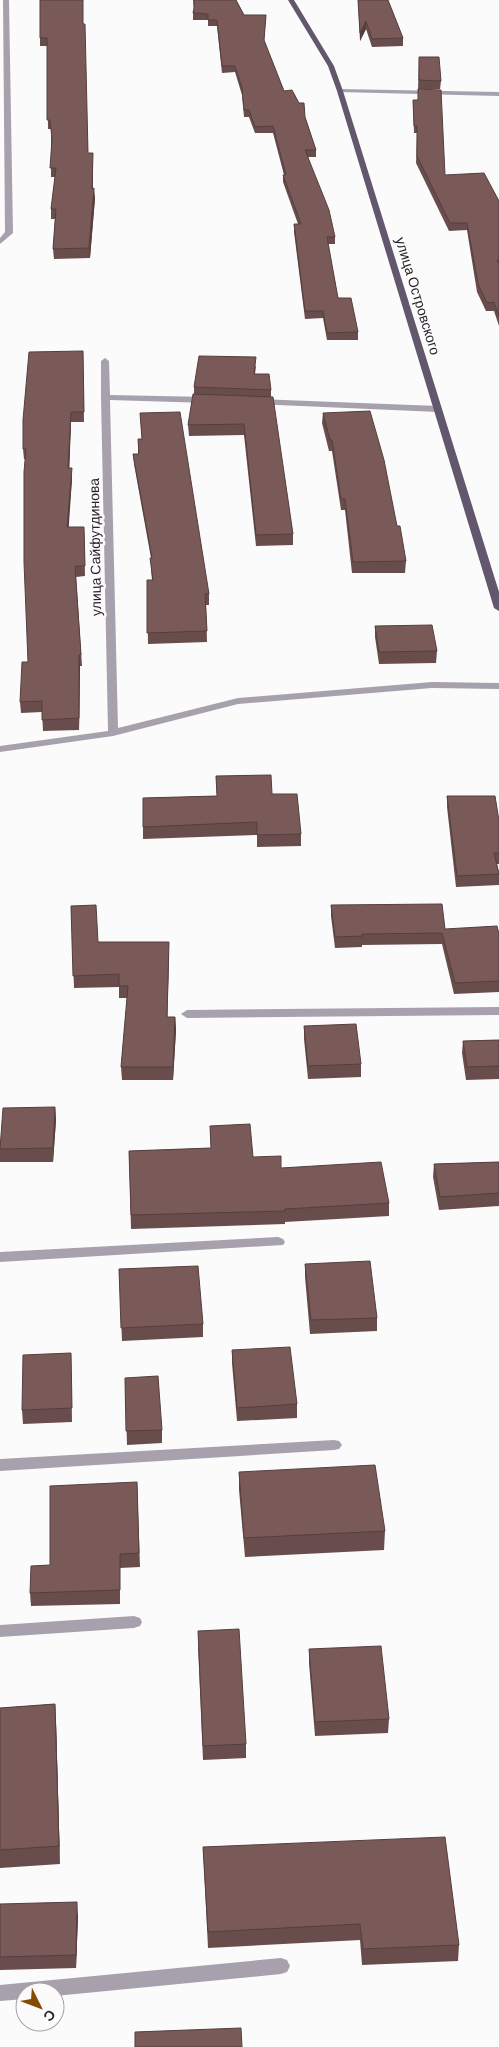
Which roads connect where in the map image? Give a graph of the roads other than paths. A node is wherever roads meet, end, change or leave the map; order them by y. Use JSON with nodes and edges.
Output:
{"nodes":[{"id":1,"x":6,"y":0,"type":"edge"},
{"id":2,"x":291,"y":0,"type":"edge"},
{"id":3,"x":3,"y":35,"type":"edge"},
{"id":4,"x":340,"y":91,"type":"junction"},
{"id":5,"x":499,"y":94,"type":"edge"},
{"id":6,"x":0,"y":242,"type":"edge"},
{"id":7,"x":105,"y":361,"type":"dead end"},
{"id":8,"x":105,"y":397,"type":"junction"},
{"id":9,"x":213,"y":400,"type":"edge"},
{"id":10,"x":252,"y":402,"type":"edge"},
{"id":11,"x":438,"y":409,"type":"junction"},
{"id":12,"x":499,"y":608,"type":"edge"},
{"id":13,"x":499,"y":686,"type":"edge"},
{"id":14,"x":113,"y":733,"type":"junction"},
{"id":15,"x":0,"y":749,"type":"edge"},
{"id":16,"x":499,"y":1011,"type":"edge"},
{"id":17,"x":187,"y":1014,"type":"dead end"},
{"id":18,"x":278,"y":1242,"type":"dead end"},
{"id":19,"x":0,"y":1256,"type":"edge"},
{"id":20,"x":334,"y":1445,"type":"dead end"},
{"id":21,"x":0,"y":1465,"type":"edge"},
{"id":22,"x":134,"y":1622,"type":"dead end"},
{"id":23,"x":0,"y":1631,"type":"edge"},
{"id":24,"x":281,"y":1966,"type":"dead end"},
{"id":25,"x":0,"y":1993,"type":"edge"}],
"edges":[{"from":1,"to":3,"type":"street"},
{"from":2,"to":4,"type":"main road","name":"улица Островского"},
{"from":3,"to":6,"type":"street"},
{"from":4,"to":5,"type":"street"},
{"from":4,"to":11,"type":"main road","name":"улица Островского"},
{"from":7,"to":8,"type":"street","name":"улица Сайфутдинова"},
{"from":8,"to":9,"type":"street"},
{"from":8,"to":14,"type":"street","name":"улица Сайфутдинова"},
{"from":10,"to":11,"type":"street"},
{"from":11,"to":12,"type":"main road","name":"улица Островского"},
{"from":13,"to":14,"type":"street"},
{"from":14,"to":15,"type":"street"},
{"from":16,"to":17,"type":"street"},
{"from":18,"to":19,"type":"street"},
{"from":20,"to":21,"type":"street"},
{"from":22,"to":23,"type":"street"},
{"from":24,"to":25,"type":"street"}]}
